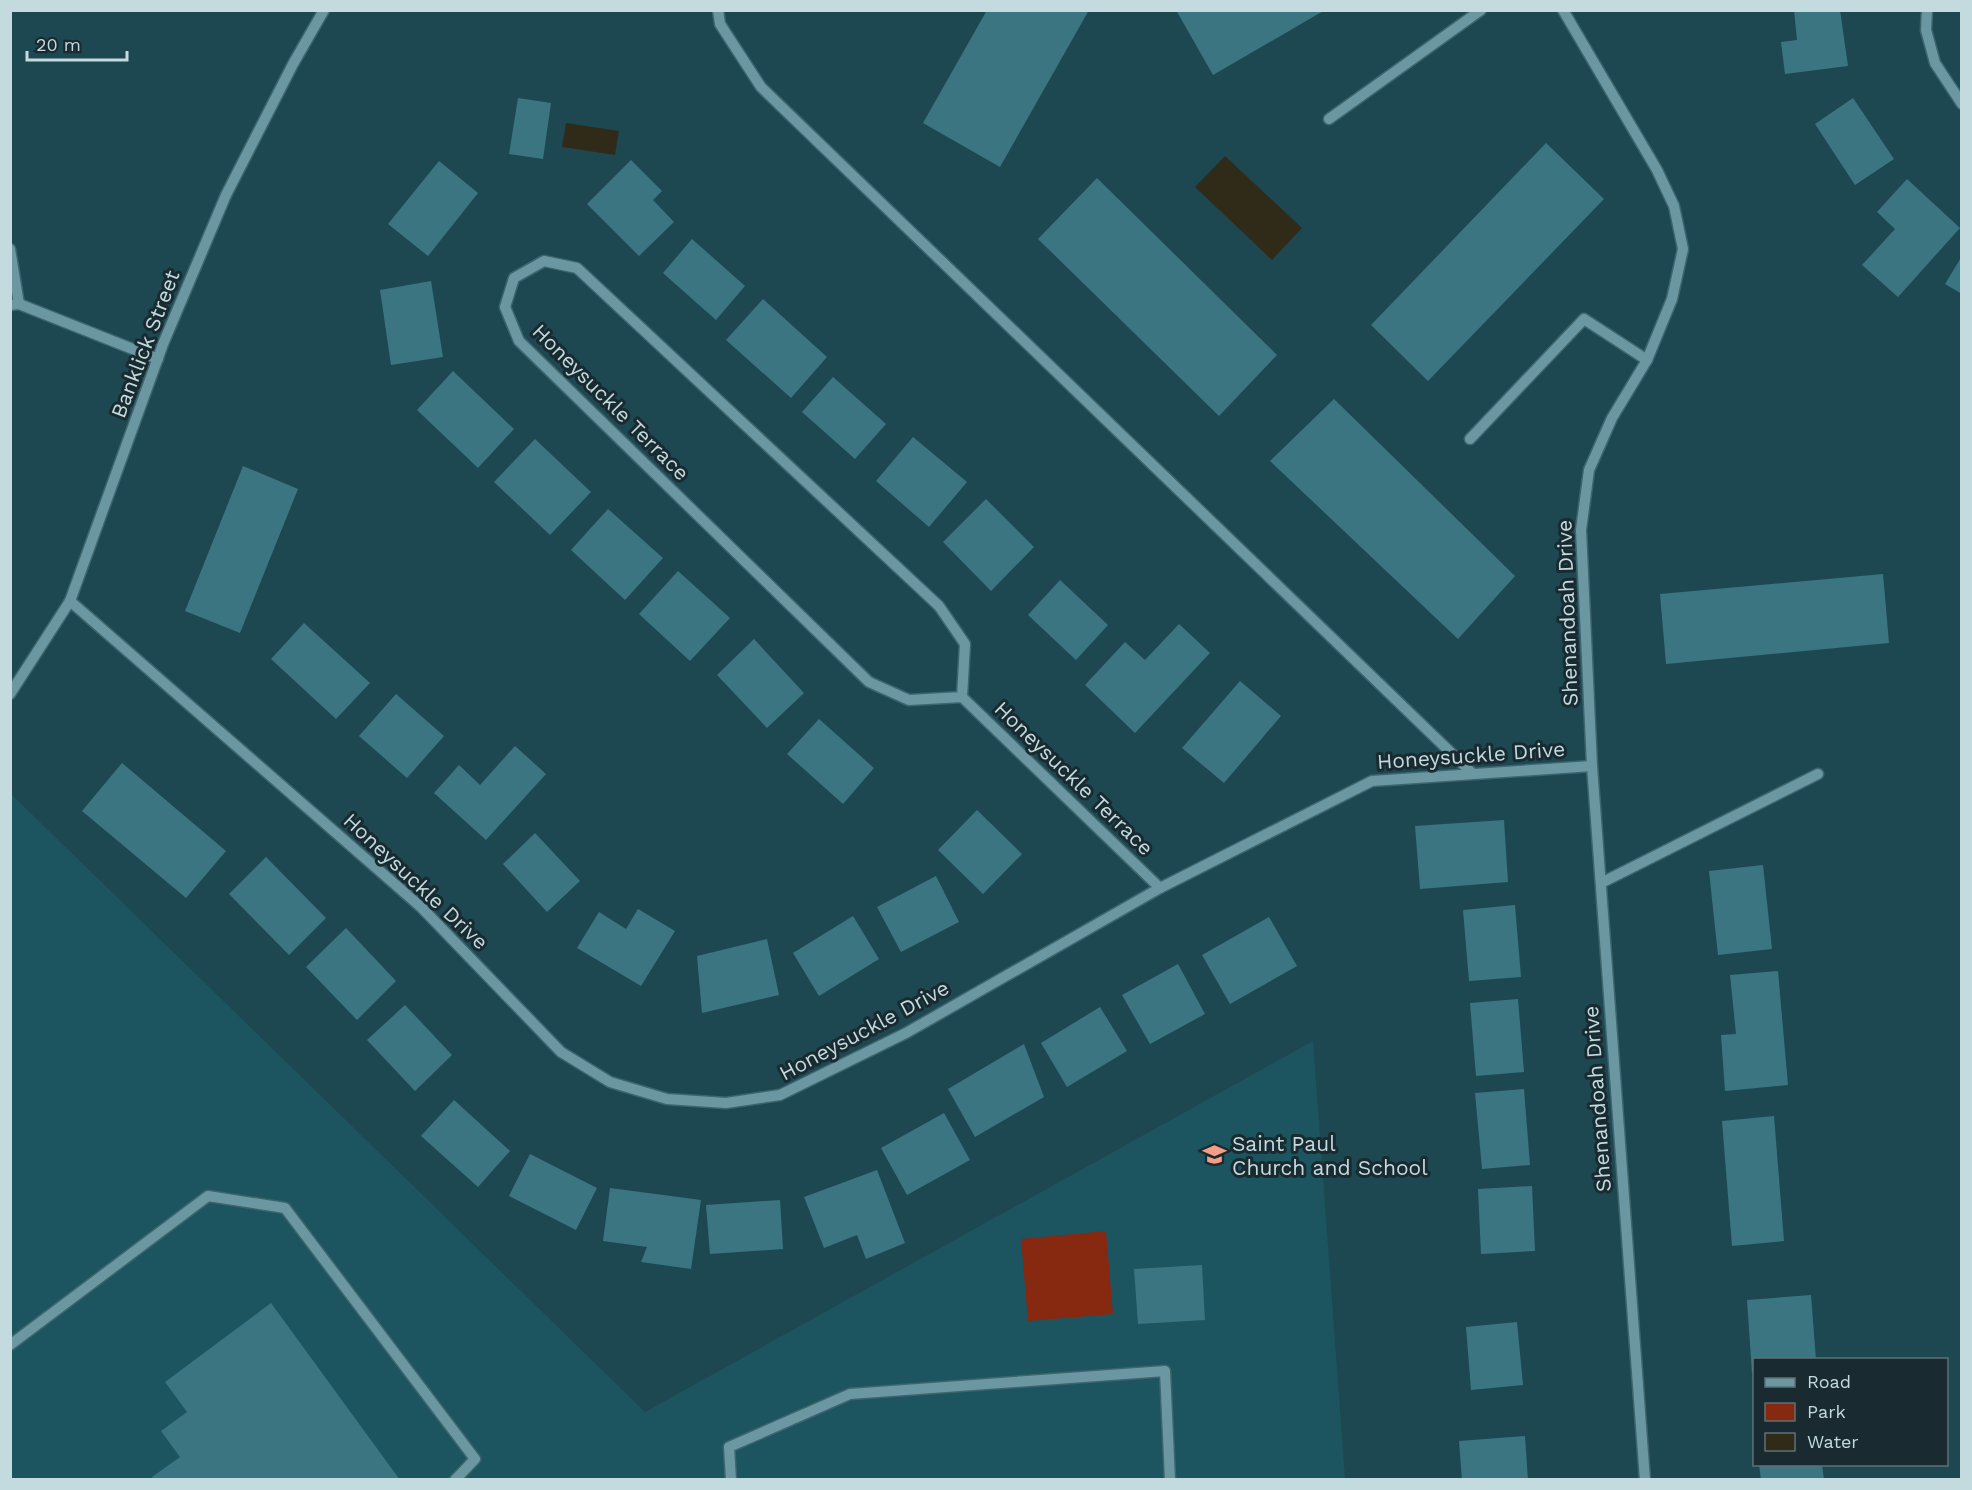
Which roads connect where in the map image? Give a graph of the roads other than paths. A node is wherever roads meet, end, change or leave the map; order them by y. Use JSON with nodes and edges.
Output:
{"nodes":[{"id":1,"x":324,"y":10,"type":"edge"},
{"id":2,"x":718,"y":10,"type":"edge"},
{"id":3,"x":1481,"y":10,"type":"edge"},
{"id":4,"x":1563,"y":10,"type":"edge"},
{"id":5,"x":1927,"y":10,"type":"edge"},
{"id":6,"x":1962,"y":104,"type":"edge"},
{"id":7,"x":1329,"y":119,"type":"dead end"},
{"id":8,"x":10,"y":249,"type":"edge"},
{"id":9,"x":15,"y":304,"type":"edge"},
{"id":10,"x":158,"y":359,"type":"junction"},
{"id":11,"x":1647,"y":360,"type":"junction"},
{"id":12,"x":1470,"y":439,"type":"dead end"},
{"id":13,"x":70,"y":601,"type":"junction"},
{"id":14,"x":10,"y":694,"type":"edge"},
{"id":15,"x":962,"y":697,"type":"junction"},
{"id":16,"x":1592,"y":766,"type":"junction"},
{"id":17,"x":1472,"y":773,"type":"junction"},
{"id":18,"x":1818,"y":774,"type":"dead end"},
{"id":19,"x":1601,"y":883,"type":"junction"},
{"id":20,"x":1160,"y":888,"type":"junction"},
{"id":21,"x":10,"y":1345,"type":"edge"},
{"id":22,"x":455,"y":1479,"type":"edge"},
{"id":23,"x":731,"y":1479,"type":"edge"},
{"id":24,"x":1170,"y":1479,"type":"edge"},
{"id":25,"x":1645,"y":1479,"type":"edge"}],
"edges":[{"from":1,"to":10,"type":"street","name":"Banklick Street"},
{"from":2,"to":17,"type":"street"},
{"from":3,"to":7,"type":"street"},
{"from":4,"to":11,"type":"street","name":"Shenandoah Drive"},
{"from":5,"to":6,"type":"street"},
{"from":8,"to":9,"type":"street"},
{"from":9,"to":10,"type":"street"},
{"from":10,"to":13,"type":"street","name":"Banklick Street"},
{"from":11,"to":12,"type":"street"},
{"from":11,"to":16,"type":"street","name":"Shenandoah Drive"},
{"from":13,"to":14,"type":"street","name":"Banklick Street"},
{"from":13,"to":20,"type":"street","name":"Honeysuckle Drive"},
{"from":15,"to":15,"type":"street","name":"Honeysuckle Terrace"},
{"from":15,"to":20,"type":"street","name":"Honeysuckle Terrace"},
{"from":16,"to":17,"type":"street","name":"Honeysuckle Drive"},
{"from":16,"to":19,"type":"street","name":"Shenandoah Drive"},
{"from":17,"to":20,"type":"street","name":"Honeysuckle Drive"},
{"from":18,"to":19,"type":"street"},
{"from":19,"to":25,"type":"street","name":"Shenandoah Drive"},
{"from":21,"to":22,"type":"street"},
{"from":23,"to":24,"type":"street"}]}
